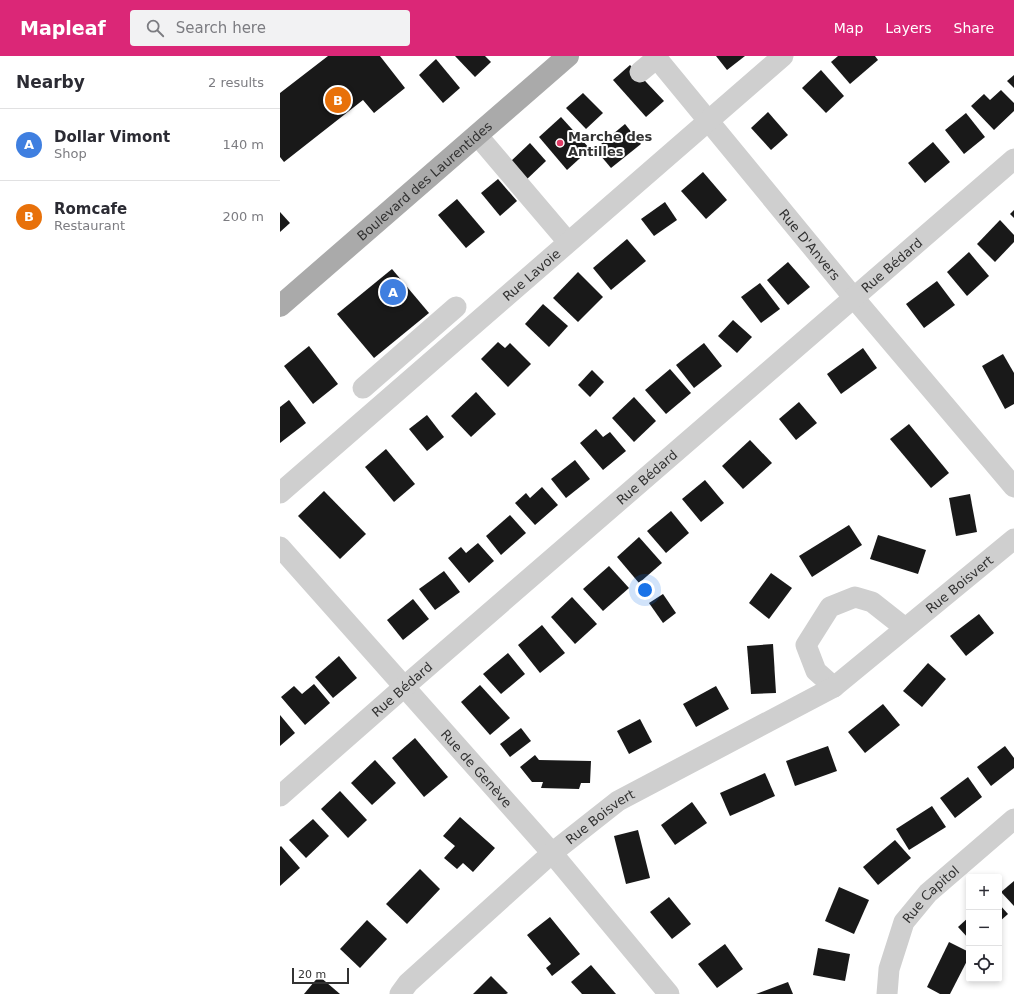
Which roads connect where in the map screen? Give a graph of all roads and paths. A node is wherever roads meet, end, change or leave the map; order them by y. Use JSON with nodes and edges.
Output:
{"nodes":[{"id":1,"x":568,"y":56,"type":"edge"},
{"id":2,"x":783,"y":56,"type":"edge"},
{"id":3,"x":656,"y":57,"type":"edge"},
{"id":4,"x":640,"y":72,"type":"dead end"},
{"id":5,"x":709,"y":120,"type":"junction"},
{"id":6,"x":477,"y":135,"type":"junction"},
{"id":7,"x":1014,"y":159,"type":"edge"},
{"id":8,"x":568,"y":242,"type":"junction"},
{"id":9,"x":854,"y":298,"type":"junction"},
{"id":10,"x":280,"y":306,"type":"edge"},
{"id":11,"x":456,"y":308,"type":"dead end"},
{"id":12,"x":363,"y":388,"type":"dead end"},
{"id":13,"x":1014,"y":487,"type":"edge"},
{"id":14,"x":280,"y":493,"type":"edge"},
{"id":15,"x":1014,"y":538,"type":"edge"},
{"id":16,"x":280,"y":547,"type":"edge"},
{"id":17,"x":905,"y":628,"type":"junction"},
{"id":18,"x":404,"y":687,"type":"junction"},
{"id":19,"x":834,"y":687,"type":"junction"},
{"id":20,"x":280,"y":796,"type":"edge"},
{"id":21,"x":1014,"y":818,"type":"edge"},
{"id":22,"x":552,"y":853,"type":"junction"},
{"id":23,"x":400,"y":994,"type":"edge"},
{"id":24,"x":668,"y":994,"type":"edge"},
{"id":25,"x":888,"y":994,"type":"edge"}],
"edges":[{"from":1,"to":6,"type":"main road","name":"Boulevard des Laurentides"},
{"from":2,"to":5,"type":"street","name":"Rue Lavoie"},
{"from":3,"to":4,"type":"street"},
{"from":3,"to":5,"type":"street","name":"Rue D'Anvers"},
{"from":5,"to":8,"type":"street","name":"Rue Lavoie"},
{"from":5,"to":9,"type":"street","name":"Rue D'Anvers"},
{"from":6,"to":8,"type":"street"},
{"from":6,"to":10,"type":"main road","name":"Boulevard des Laurentides"},
{"from":7,"to":9,"type":"street","name":"Rue Bédard"},
{"from":8,"to":14,"type":"street","name":"Rue Lavoie"},
{"from":9,"to":13,"type":"street","name":"Rue D'Anvers"},
{"from":9,"to":18,"type":"street","name":"Rue Bédard"},
{"from":11,"to":12,"type":"street"},
{"from":15,"to":17,"type":"street","name":"Rue Boisvert"},
{"from":16,"to":18,"type":"street","name":"Rue de Genève"},
{"from":17,"to":19,"type":"street","name":"Rue Boisvert"},
{"from":17,"to":19,"type":"street"},
{"from":18,"to":20,"type":"street","name":"Rue Bédard"},
{"from":18,"to":22,"type":"street","name":"Rue de Genève"},
{"from":19,"to":22,"type":"street","name":"Rue Boisvert"},
{"from":21,"to":25,"type":"street","name":"Rue Capitol"},
{"from":22,"to":23,"type":"street","name":"Rue Boisvert"},
{"from":22,"to":24,"type":"street","name":"Rue de Genève"}]}
